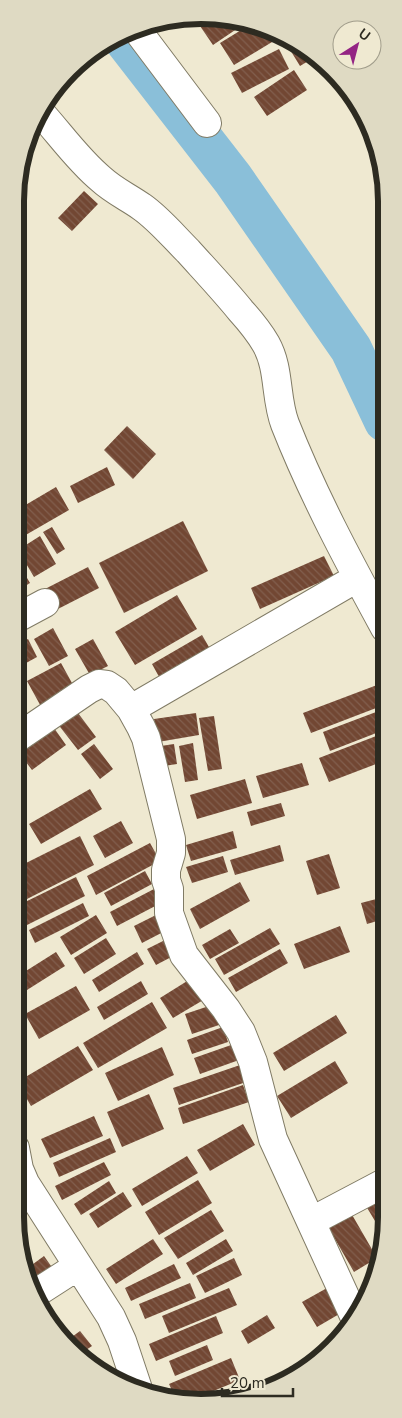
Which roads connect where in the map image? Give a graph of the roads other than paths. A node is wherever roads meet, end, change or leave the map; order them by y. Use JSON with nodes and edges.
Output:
{"nodes":[{"id":1,"x":140,"y":34,"type":"edge"},
{"id":2,"x":45,"y":117,"type":"edge"},
{"id":3,"x":207,"y":123,"type":"dead end"},
{"id":4,"x":357,"y":578,"type":"junction"},
{"id":5,"x":45,"y":603,"type":"dead end"},
{"id":6,"x":24,"y":614,"type":"edge"},
{"id":7,"x":378,"y":616,"type":"edge"},
{"id":8,"x":131,"y":709,"type":"junction"},
{"id":9,"x":24,"y":733,"type":"edge"},
{"id":10,"x":24,"y":1180,"type":"edge"},
{"id":11,"x":378,"y":1186,"type":"edge"},
{"id":12,"x":312,"y":1222,"type":"junction"},
{"id":13,"x":78,"y":1266,"type":"junction"},
{"id":14,"x":40,"y":1291,"type":"edge"},
{"id":15,"x":352,"y":1310,"type":"edge"},
{"id":16,"x":136,"y":1382,"type":"edge"}],
"edges":[{"from":1,"to":3,"type":"street"},
{"from":2,"to":4,"type":"street"},
{"from":4,"to":7,"type":"street"},
{"from":4,"to":8,"type":"street"},
{"from":5,"to":6,"type":"street"},
{"from":8,"to":9,"type":"street"},
{"from":8,"to":12,"type":"street"},
{"from":10,"to":13,"type":"street"},
{"from":11,"to":12,"type":"street"},
{"from":12,"to":15,"type":"street"},
{"from":13,"to":14,"type":"street"},
{"from":13,"to":16,"type":"street"}]}
